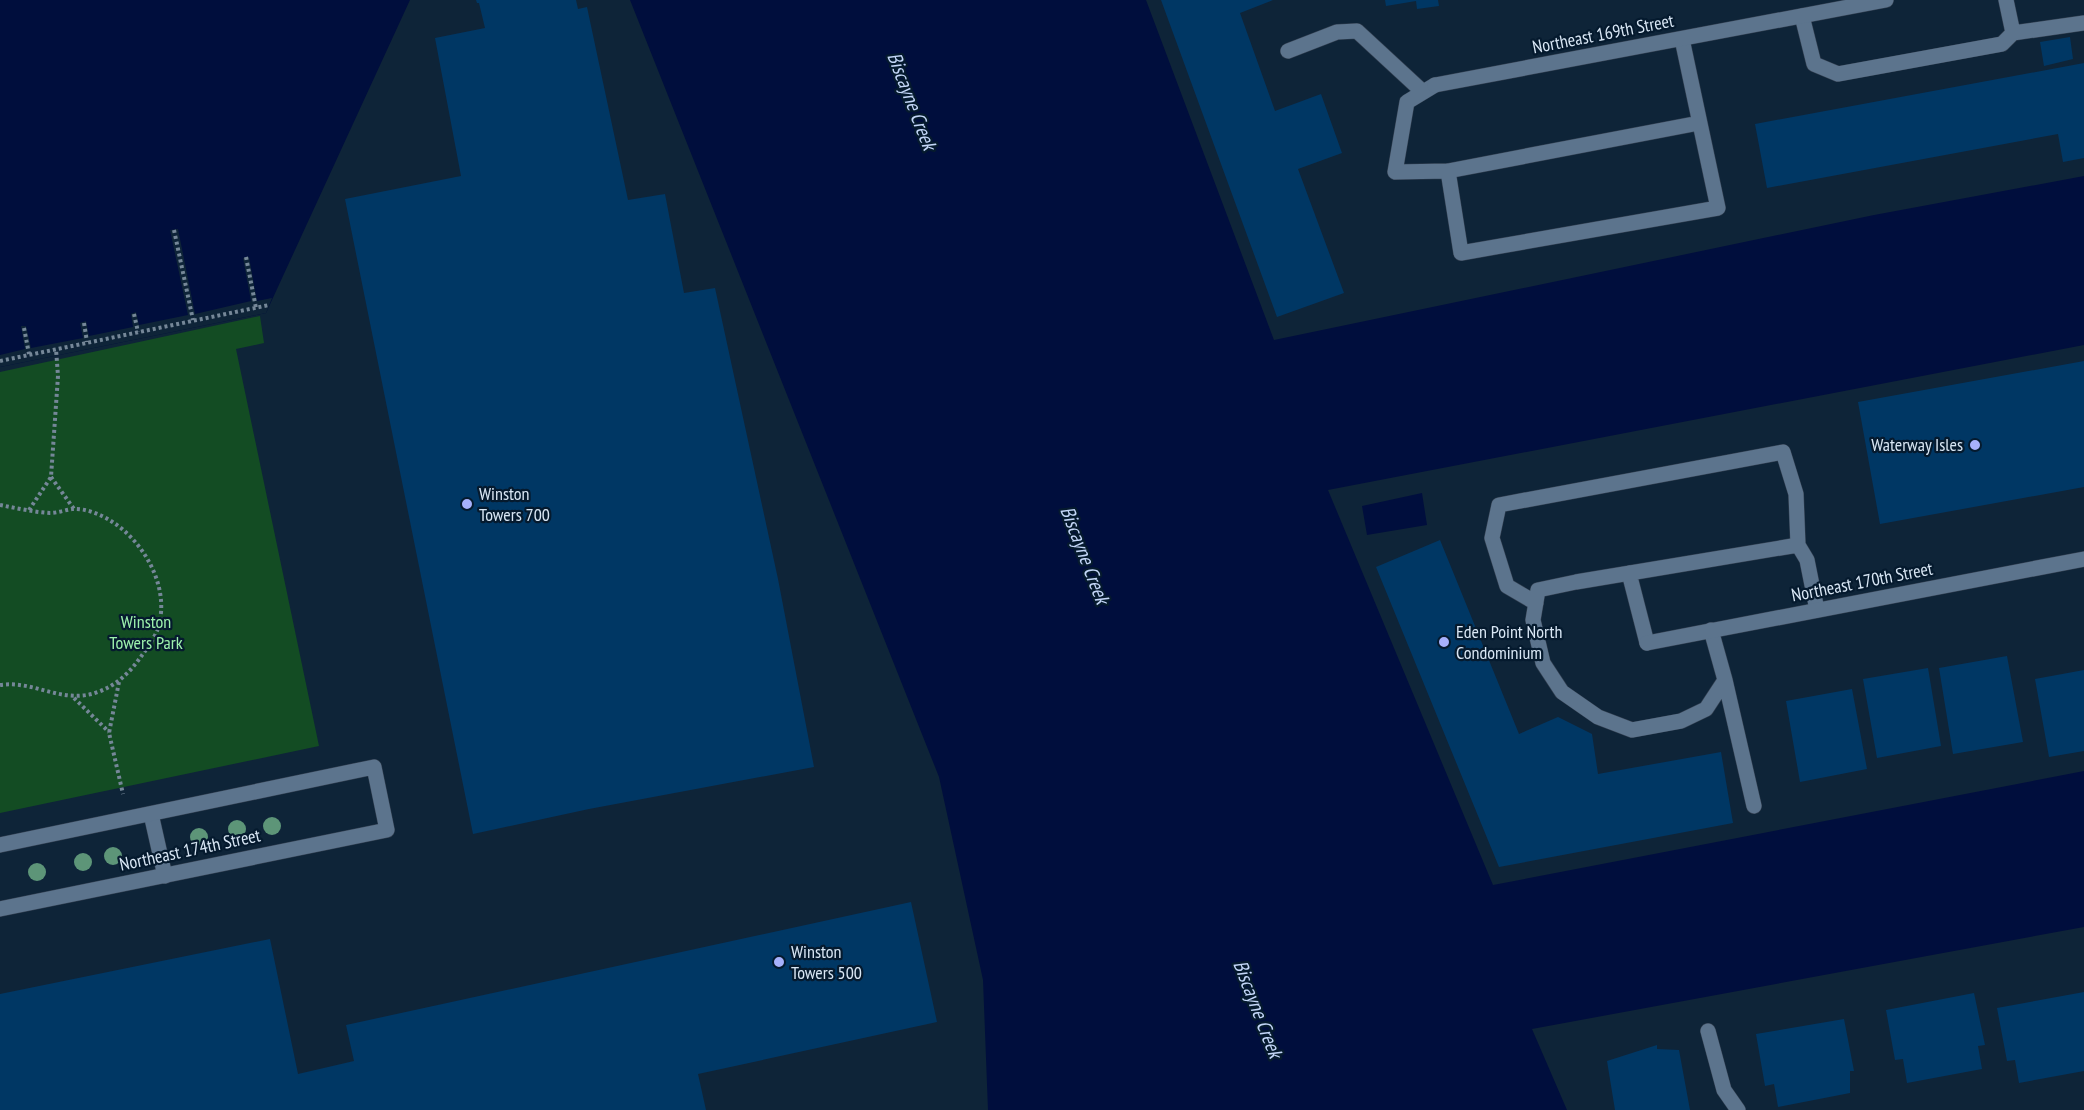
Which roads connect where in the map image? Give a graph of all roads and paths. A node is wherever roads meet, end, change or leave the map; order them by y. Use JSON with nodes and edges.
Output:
{"nodes":[{"id":1,"x":1886,"y":0,"type":"edge"},
{"id":2,"x":2006,"y":0,"type":"edge"},
{"id":3,"x":1803,"y":16,"type":"junction"},
{"id":4,"x":2084,"y":23,"type":"edge"},
{"id":5,"x":2013,"y":33,"type":"junction"},
{"id":6,"x":1682,"y":39,"type":"junction"},
{"id":7,"x":1288,"y":51,"type":"dead end"},
{"id":8,"x":1429,"y":89,"type":"junction"},
{"id":9,"x":1699,"y":123,"type":"junction"},
{"id":10,"x":1448,"y":171,"type":"junction"},
{"id":11,"x":174,"y":230,"type":"dead end"},
{"id":12,"x":246,"y":257,"type":"dead end"},
{"id":13,"x":269,"y":305,"type":"dead end"},
{"id":14,"x":256,"y":308,"type":"junction"},
{"id":15,"x":134,"y":314,"type":"dead end"},
{"id":16,"x":194,"y":320,"type":"junction"},
{"id":17,"x":84,"y":323,"type":"dead end"},
{"id":18,"x":24,"y":328,"type":"dead end"},
{"id":19,"x":138,"y":332,"type":"junction"},
{"id":20,"x":87,"y":342,"type":"junction"},
{"id":21,"x":56,"y":349,"type":"junction"},
{"id":22,"x":29,"y":354,"type":"junction"},
{"id":23,"x":0,"y":360,"type":"edge"},
{"id":24,"x":51,"y":477,"type":"junction"},
{"id":25,"x":0,"y":505,"type":"edge"},
{"id":26,"x":74,"y":509,"type":"junction"},
{"id":27,"x":28,"y":510,"type":"junction"},
{"id":28,"x":1798,"y":545,"type":"junction"},
{"id":29,"x":2084,"y":559,"type":"edge"},
{"id":30,"x":1629,"y":573,"type":"junction"},
{"id":31,"x":1536,"y":603,"type":"junction"},
{"id":32,"x":1817,"y":610,"type":"junction"},
{"id":33,"x":1711,"y":630,"type":"junction"},
{"id":34,"x":1725,"y":680,"type":"junction"},
{"id":35,"x":119,"y":682,"type":"junction"},
{"id":36,"x":0,"y":685,"type":"edge"},
{"id":37,"x":74,"y":698,"type":"junction"},
{"id":38,"x":109,"y":733,"type":"junction"},
{"id":39,"x":124,"y":798,"type":"dead end"},
{"id":40,"x":1754,"y":806,"type":"dead end"},
{"id":41,"x":151,"y":814,"type":"junction"},
{"id":42,"x":0,"y":845,"type":"edge"},
{"id":43,"x":165,"y":876,"type":"junction"},
{"id":44,"x":0,"y":909,"type":"edge"},
{"id":45,"x":1708,"y":1031,"type":"dead end"},
{"id":46,"x":1738,"y":1110,"type":"edge"}],
"edges":[{"from":1,"to":3,"type":"street","name":"Northeast 169th Street"},
{"from":2,"to":5,"type":"street"},
{"from":3,"to":5,"type":"street"},
{"from":3,"to":6,"type":"street","name":"Northeast 169th Street"},
{"from":4,"to":5,"type":"street"},
{"from":6,"to":8,"type":"street","name":"Northeast 169th Street"},
{"from":6,"to":9,"type":"street"},
{"from":7,"to":8,"type":"street"},
{"from":8,"to":10,"type":"street"},
{"from":9,"to":10,"type":"street"},
{"from":9,"to":10,"type":"street"},
{"from":11,"to":16,"type":"path"},
{"from":12,"to":14,"type":"path"},
{"from":13,"to":14,"type":"path"},
{"from":14,"to":16,"type":"path"},
{"from":15,"to":19,"type":"path"},
{"from":16,"to":19,"type":"path"},
{"from":17,"to":20,"type":"path"},
{"from":18,"to":22,"type":"path"},
{"from":19,"to":20,"type":"path"},
{"from":20,"to":21,"type":"path"},
{"from":21,"to":22,"type":"path"},
{"from":21,"to":24,"type":"path"},
{"from":22,"to":23,"type":"path"},
{"from":24,"to":26,"type":"path"},
{"from":24,"to":27,"type":"path"},
{"from":25,"to":27,"type":"path"},
{"from":26,"to":27,"type":"path"},
{"from":26,"to":35,"type":"path"},
{"from":28,"to":30,"type":"street"},
{"from":28,"to":31,"type":"street"},
{"from":28,"to":32,"type":"street"},
{"from":29,"to":32,"type":"street","name":"Northeast 170th Street"},
{"from":30,"to":31,"type":"street"},
{"from":30,"to":33,"type":"street","name":"Northeast 170th Street"},
{"from":31,"to":34,"type":"street"},
{"from":32,"to":33,"type":"street","name":"Northeast 170th Street"},
{"from":33,"to":34,"type":"street"},
{"from":34,"to":40,"type":"street"},
{"from":35,"to":37,"type":"path"},
{"from":35,"to":38,"type":"path"},
{"from":36,"to":37,"type":"path"},
{"from":37,"to":38,"type":"path"},
{"from":38,"to":39,"type":"path"},
{"from":41,"to":42,"type":"street"},
{"from":41,"to":43,"type":"street"},
{"from":41,"to":43,"type":"street","name":"Northeast 174th Street"},
{"from":43,"to":44,"type":"street","name":"Northeast 174th Street"},
{"from":45,"to":46,"type":"street"}]}
